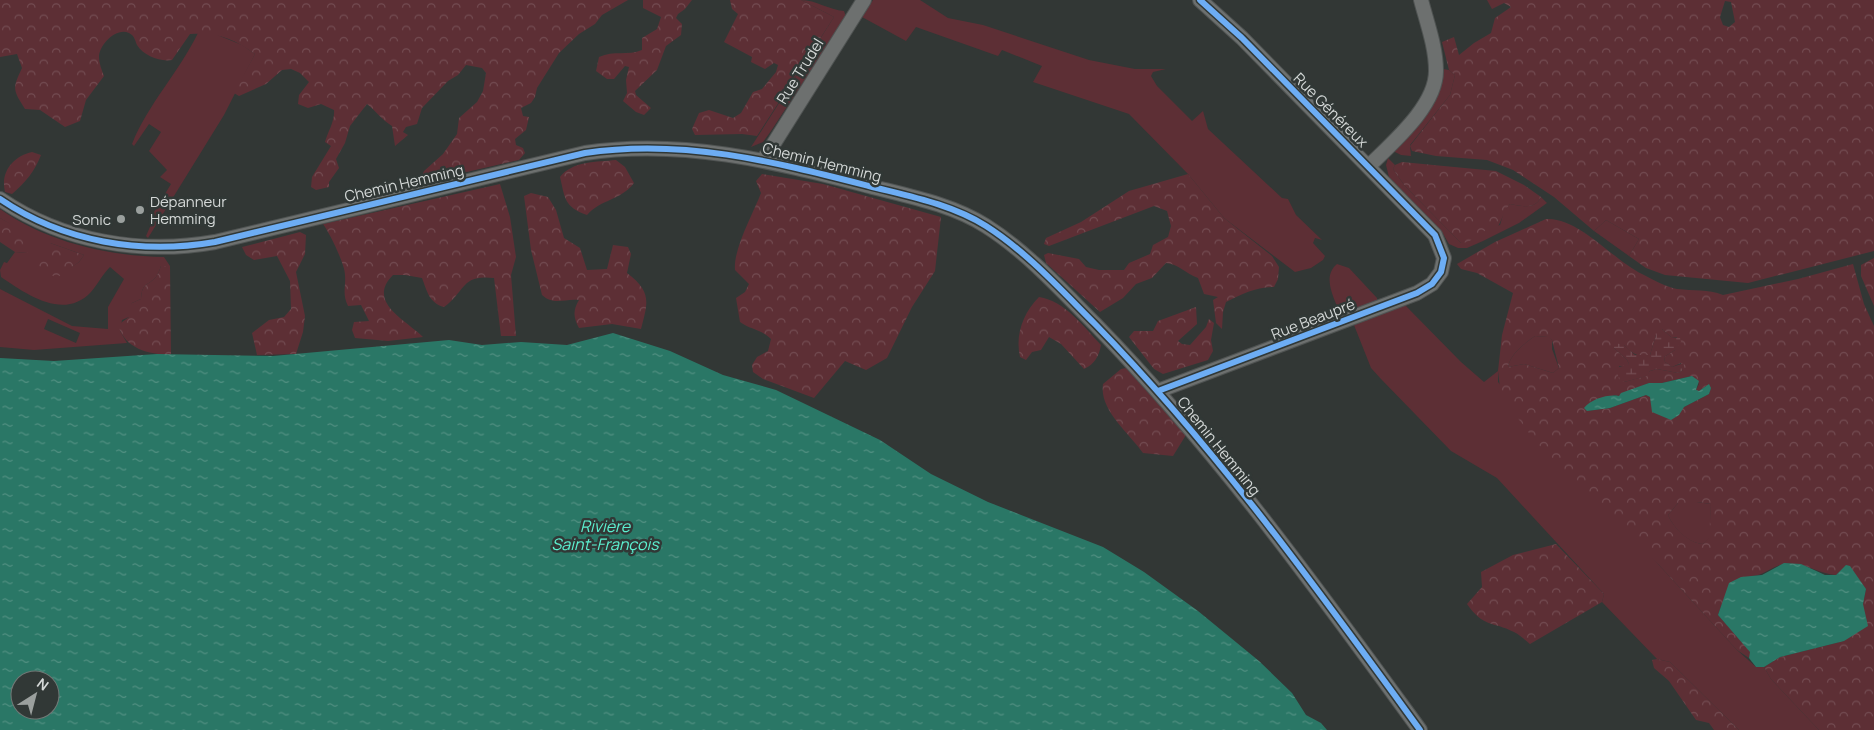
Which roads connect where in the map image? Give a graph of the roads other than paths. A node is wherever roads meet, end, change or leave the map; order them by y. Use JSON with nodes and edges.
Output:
{"nodes":[{"id":1,"x":864,"y":0,"type":"edge"},
{"id":2,"x":1200,"y":0,"type":"edge"},
{"id":3,"x":1421,"y":0,"type":"edge"},
{"id":4,"x":764,"y":159,"type":"junction"},
{"id":5,"x":1369,"y":166,"type":"junction"},
{"id":6,"x":0,"y":199,"type":"edge"},
{"id":7,"x":1440,"y":242,"type":"joint"},
{"id":8,"x":1158,"y":391,"type":"junction"},
{"id":9,"x":1420,"y":730,"type":"edge"}],
"edges":[{"from":1,"to":4,"type":"street","name":"Rue Trudel"},
{"from":2,"to":5,"type":"street","name":"Rue Généreux"},
{"from":3,"to":5,"type":"street"},
{"from":4,"to":6,"type":"street","name":"Chemin Hemming"},
{"from":4,"to":8,"type":"street","name":"Chemin Hemming"},
{"from":5,"to":7,"type":"street","name":"Rue Généreux"},
{"from":7,"to":8,"type":"street","name":"Rue Beaupré"},
{"from":8,"to":9,"type":"street","name":"Chemin Hemming"}]}
